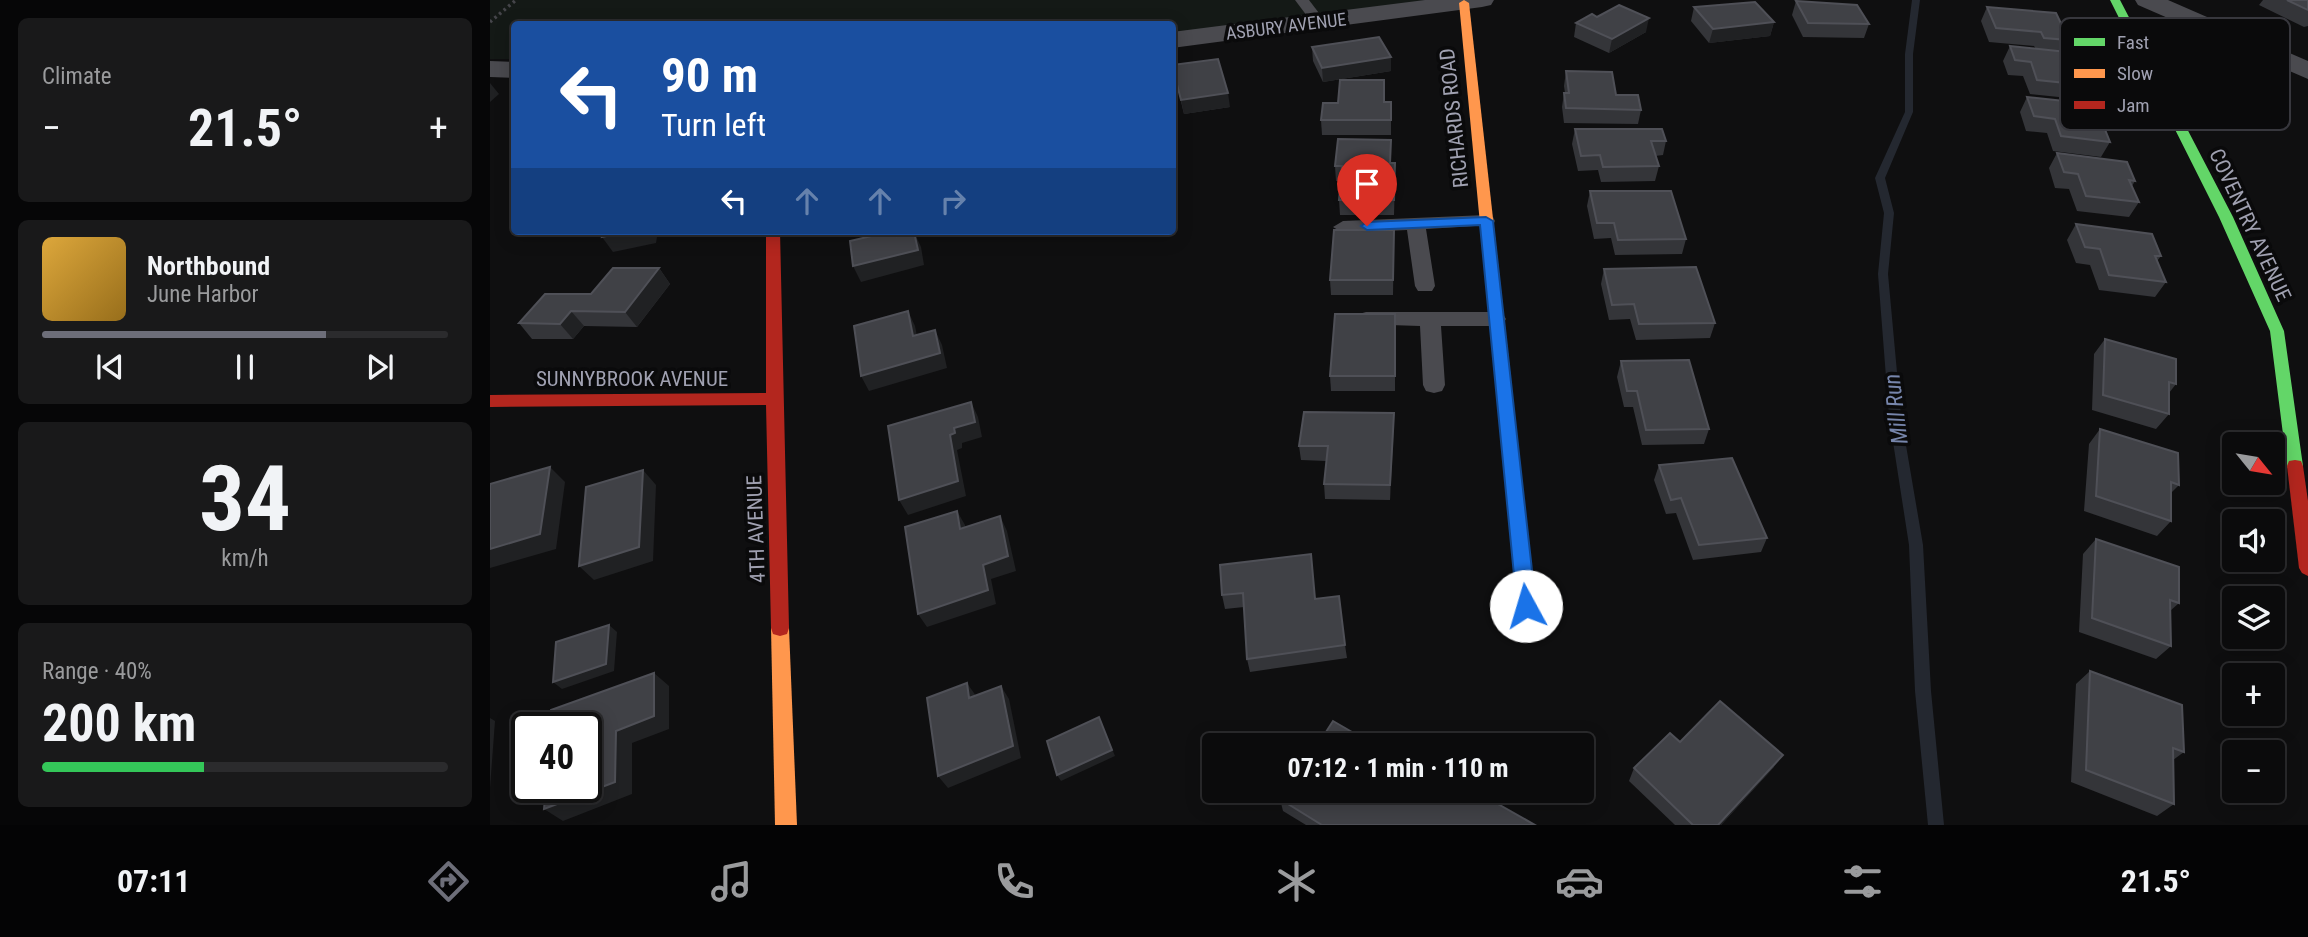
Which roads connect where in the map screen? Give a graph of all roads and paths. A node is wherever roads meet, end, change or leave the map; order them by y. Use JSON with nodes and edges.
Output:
{"nodes":[{"id":1,"x":516,"y":0,"type":"edge"},
{"id":2,"x":1302,"y":0,"type":"edge"},
{"id":3,"x":2115,"y":0,"type":"edge"},
{"id":4,"x":2147,"y":0,"type":"edge"},
{"id":5,"x":1473,"y":1,"type":"edge"},
{"id":6,"x":2124,"y":18,"type":"edge"},
{"id":7,"x":2188,"y":18,"type":"edge"},
{"id":8,"x":1318,"y":21,"type":"junction"},
{"id":9,"x":490,"y":22,"type":"edge"},
{"id":10,"x":1176,"y":39,"type":"edge"},
{"id":11,"x":2290,"y":63,"type":"edge"},
{"id":12,"x":490,"y":69,"type":"edge"},
{"id":13,"x":511,"y":69,"type":"edge"},
{"id":14,"x":2308,"y":71,"type":"edge"},
{"id":15,"x":2181,"y":130,"type":"edge"},
{"id":16,"x":1486,"y":221,"type":"junction"},
{"id":17,"x":1416,"y":224,"type":"junction"},
{"id":18,"x":1343,"y":227,"type":"edge"},
{"id":19,"x":773,"y":235,"type":"edge"},
{"id":20,"x":1425,"y":286,"type":"dead end"},
{"id":21,"x":1349,"y":319,"type":"edge"},
{"id":22,"x":1430,"y":319,"type":"junction"},
{"id":23,"x":1496,"y":319,"type":"junction"},
{"id":24,"x":1434,"y":385,"type":"dead end"},
{"id":25,"x":774,"y":399,"type":"junction"},
{"id":26,"x":490,"y":401,"type":"edge"},
{"id":27,"x":2308,"y":568,"type":"edge"},
{"id":28,"x":1526,"y":606,"type":"dead end"},
{"id":29,"x":786,"y":825,"type":"edge"}],
"edges":[{"from":1,"to":9,"type":"path"},
{"from":2,"to":8,"type":"lane"},
{"from":3,"to":6,"type":"street","name":"COVENTRY AVENUE"},
{"from":4,"to":7,"type":"street"},
{"from":5,"to":8,"type":"street","name":"ASBURY AVENUE"},
{"from":5,"to":16,"type":"street","name":"RICHARDS ROAD"},
{"from":8,"to":10,"type":"street","name":"ASBURY AVENUE"},
{"from":11,"to":14,"type":"street"},
{"from":12,"to":13,"type":"street"},
{"from":15,"to":27,"type":"street","name":"COVENTRY AVENUE"},
{"from":16,"to":17,"type":"lane"},
{"from":16,"to":23,"type":"street","name":"RICHARDS ROAD"},
{"from":17,"to":18,"type":"lane"},
{"from":17,"to":20,"type":"lane"},
{"from":19,"to":25,"type":"street","name":"4TH AVENUE"},
{"from":21,"to":22,"type":"lane"},
{"from":22,"to":23,"type":"lane"},
{"from":22,"to":24,"type":"lane"},
{"from":23,"to":28,"type":"street","name":"RICHARDS ROAD"},
{"from":25,"to":26,"type":"street","name":"SUNNYBROOK AVENUE"},
{"from":25,"to":29,"type":"street","name":"4TH AVENUE"}]}
